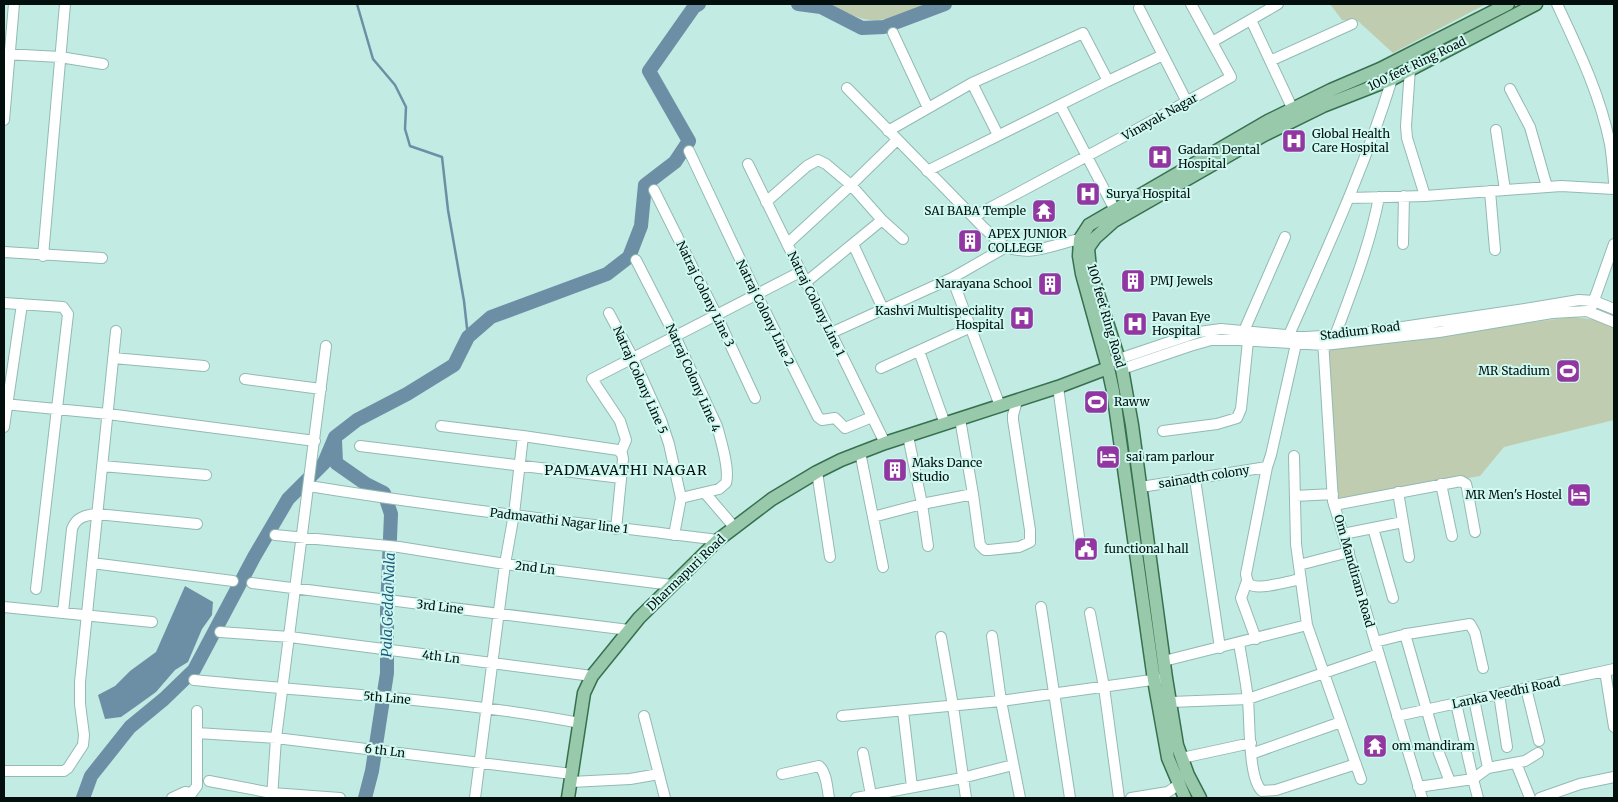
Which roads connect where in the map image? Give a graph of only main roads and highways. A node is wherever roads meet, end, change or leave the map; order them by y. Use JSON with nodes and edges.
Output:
{"nodes":[{"id":1,"x":1508,"y":4,"type":"edge"},
{"id":2,"x":1536,"y":4,"type":"edge"},
{"id":3,"x":1295,"y":114,"type":"junction"},
{"id":4,"x":1113,"y":367,"type":"junction"},
{"id":5,"x":1160,"y":679,"type":"junction"},
{"id":6,"x":568,"y":798,"type":"edge"},
{"id":7,"x":1185,"y":798,"type":"edge"},
{"id":8,"x":1200,"y":798,"type":"edge"}],
"edges":[{"from":1,"to":3,"type":"main road","name":"100 feet Ring Road"},
{"from":2,"to":3,"type":"main road","name":"100 feet Ring Road"},
{"from":3,"to":4,"type":"main road","name":"100 feet Ring Road"},
{"from":3,"to":4,"type":"main road","name":"100 feet Ring Road"},
{"from":4,"to":5,"type":"main road","name":"100 feet Ring Road"},
{"from":4,"to":5,"type":"main road","name":"100 feet Ring Road"},
{"from":4,"to":6,"type":"main road","name":"Dharmapuri Road"},
{"from":5,"to":7,"type":"main road","name":"100 feet Ring Road"},
{"from":5,"to":8,"type":"main road","name":"100 feet Ring Road"}]}
